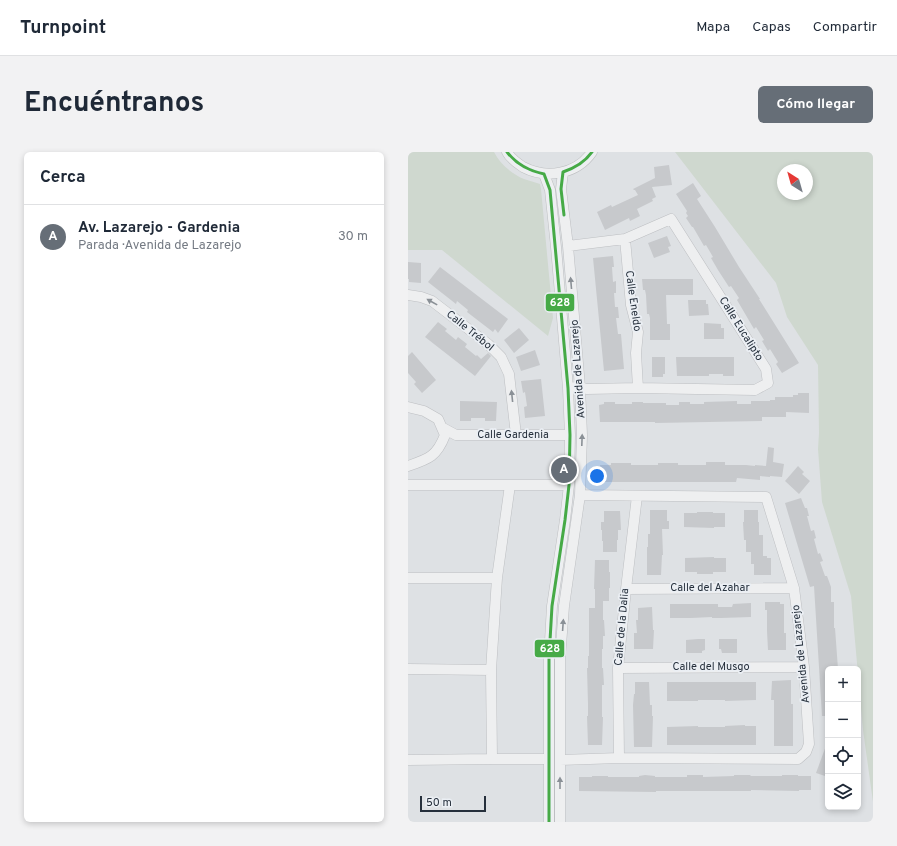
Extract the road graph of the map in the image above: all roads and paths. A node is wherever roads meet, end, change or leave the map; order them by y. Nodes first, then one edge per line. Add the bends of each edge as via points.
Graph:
1 (507, 152) edge
2 (592, 152) edge
3 (563, 172) junction
4 (544, 174) junction
5 (625, 239) junction
6 (568, 246) junction
7 (408, 295) edge
8 (580, 387) junction
9 (568, 388) junction
10 (638, 388) junction
11 (408, 407) edge
12 (443, 428) junction
13 (456, 435) junction
14 (516, 435) junction
15 (570, 435) junction
16 (442, 443) junction
17 (408, 466) edge
18 (408, 485) edge
19 (510, 485) junction
20 (569, 486) junction
21 (580, 495) junction
22 (637, 496) junction
23 (408, 578) edge
24 (497, 578) junction
25 (794, 588) junction
26 (626, 589) junction
27 (804, 667) junction
28 (618, 668) junction
29 (408, 669) edge
30 (491, 670) junction
31 (492, 758) junction
32 (619, 758) junction
33 (549, 759) junction
34 (408, 760) edge
35 (560, 760) junction
36 (549, 822) edge
37 (560, 822) edge

1 - 4 street via 519,164 531,171
2 - 3 street via 577,167
3 - 4 street
3 - 6 street, Avenida de Lazarejo via 561,189
4 - 9 street, Avenida de Lazarejo via 551,197
5 - 6 street, Calle Eucalipto
5 - 10 street, Calle Eneldo via 631,305 638,332
5 - 10 street, Calle Eucalipto via 670,219 766,369 768,382 755,390
8 -> 6 street, Avenida de Lazarejo
14 -> 7 street, Calle Trébol via 509,374 501,357 432,300
8 - 9 street, Calle Eucalipto
8 - 10 street, Calle Eucalipto
21 -> 8 street, Avenida de Lazarejo
9 - 15 street, Avenida de Lazarejo
11 - 12 street, Calle Gardenia via 424,411 438,419
12 - 13 street, Calle Gardenia
12 - 16 street via 445,435
13 - 14 street, Calle Gardenia
13 - 16 street, Calle Gardenia
14 - 15 street, Calle Gardenia
15 - 20 street, Avenida de Lazarejo
16 - 17 street, Calle Gardenia via 438,451 425,461
18 - 19 street
19 - 20 street
19 - 24 street
20 - 33 street, Avenida de Lazarejo via 552,606
21 - 22 street, Avenida de Lazarejo
35 -> 21 street, Avenida de Lazarejo via 560,658 564,606
22 - 25 street, Avenida de Lazarejo via 766,497
22 - 26 street, Calle de la Dalia
23 - 24 street
24 - 30 street
25 - 26 street, Calle del Azahar
25 - 27 street, Avenida de Lazarejo
26 - 28 street, Calle de la Dalia
27 - 28 street, Calle del Musgo
27 - 32 street, Avenida de Lazarejo via 809,744 806,752 798,759
28 - 32 street, Calle de la Dalia
29 - 30 street
30 - 31 street
31 - 33 street
31 - 34 street
32 - 35 street, Avenida de Lazarejo
33 - 36 street, Avenida de Lazarejo
37 -> 35 street, Avenida de Lazarejo

